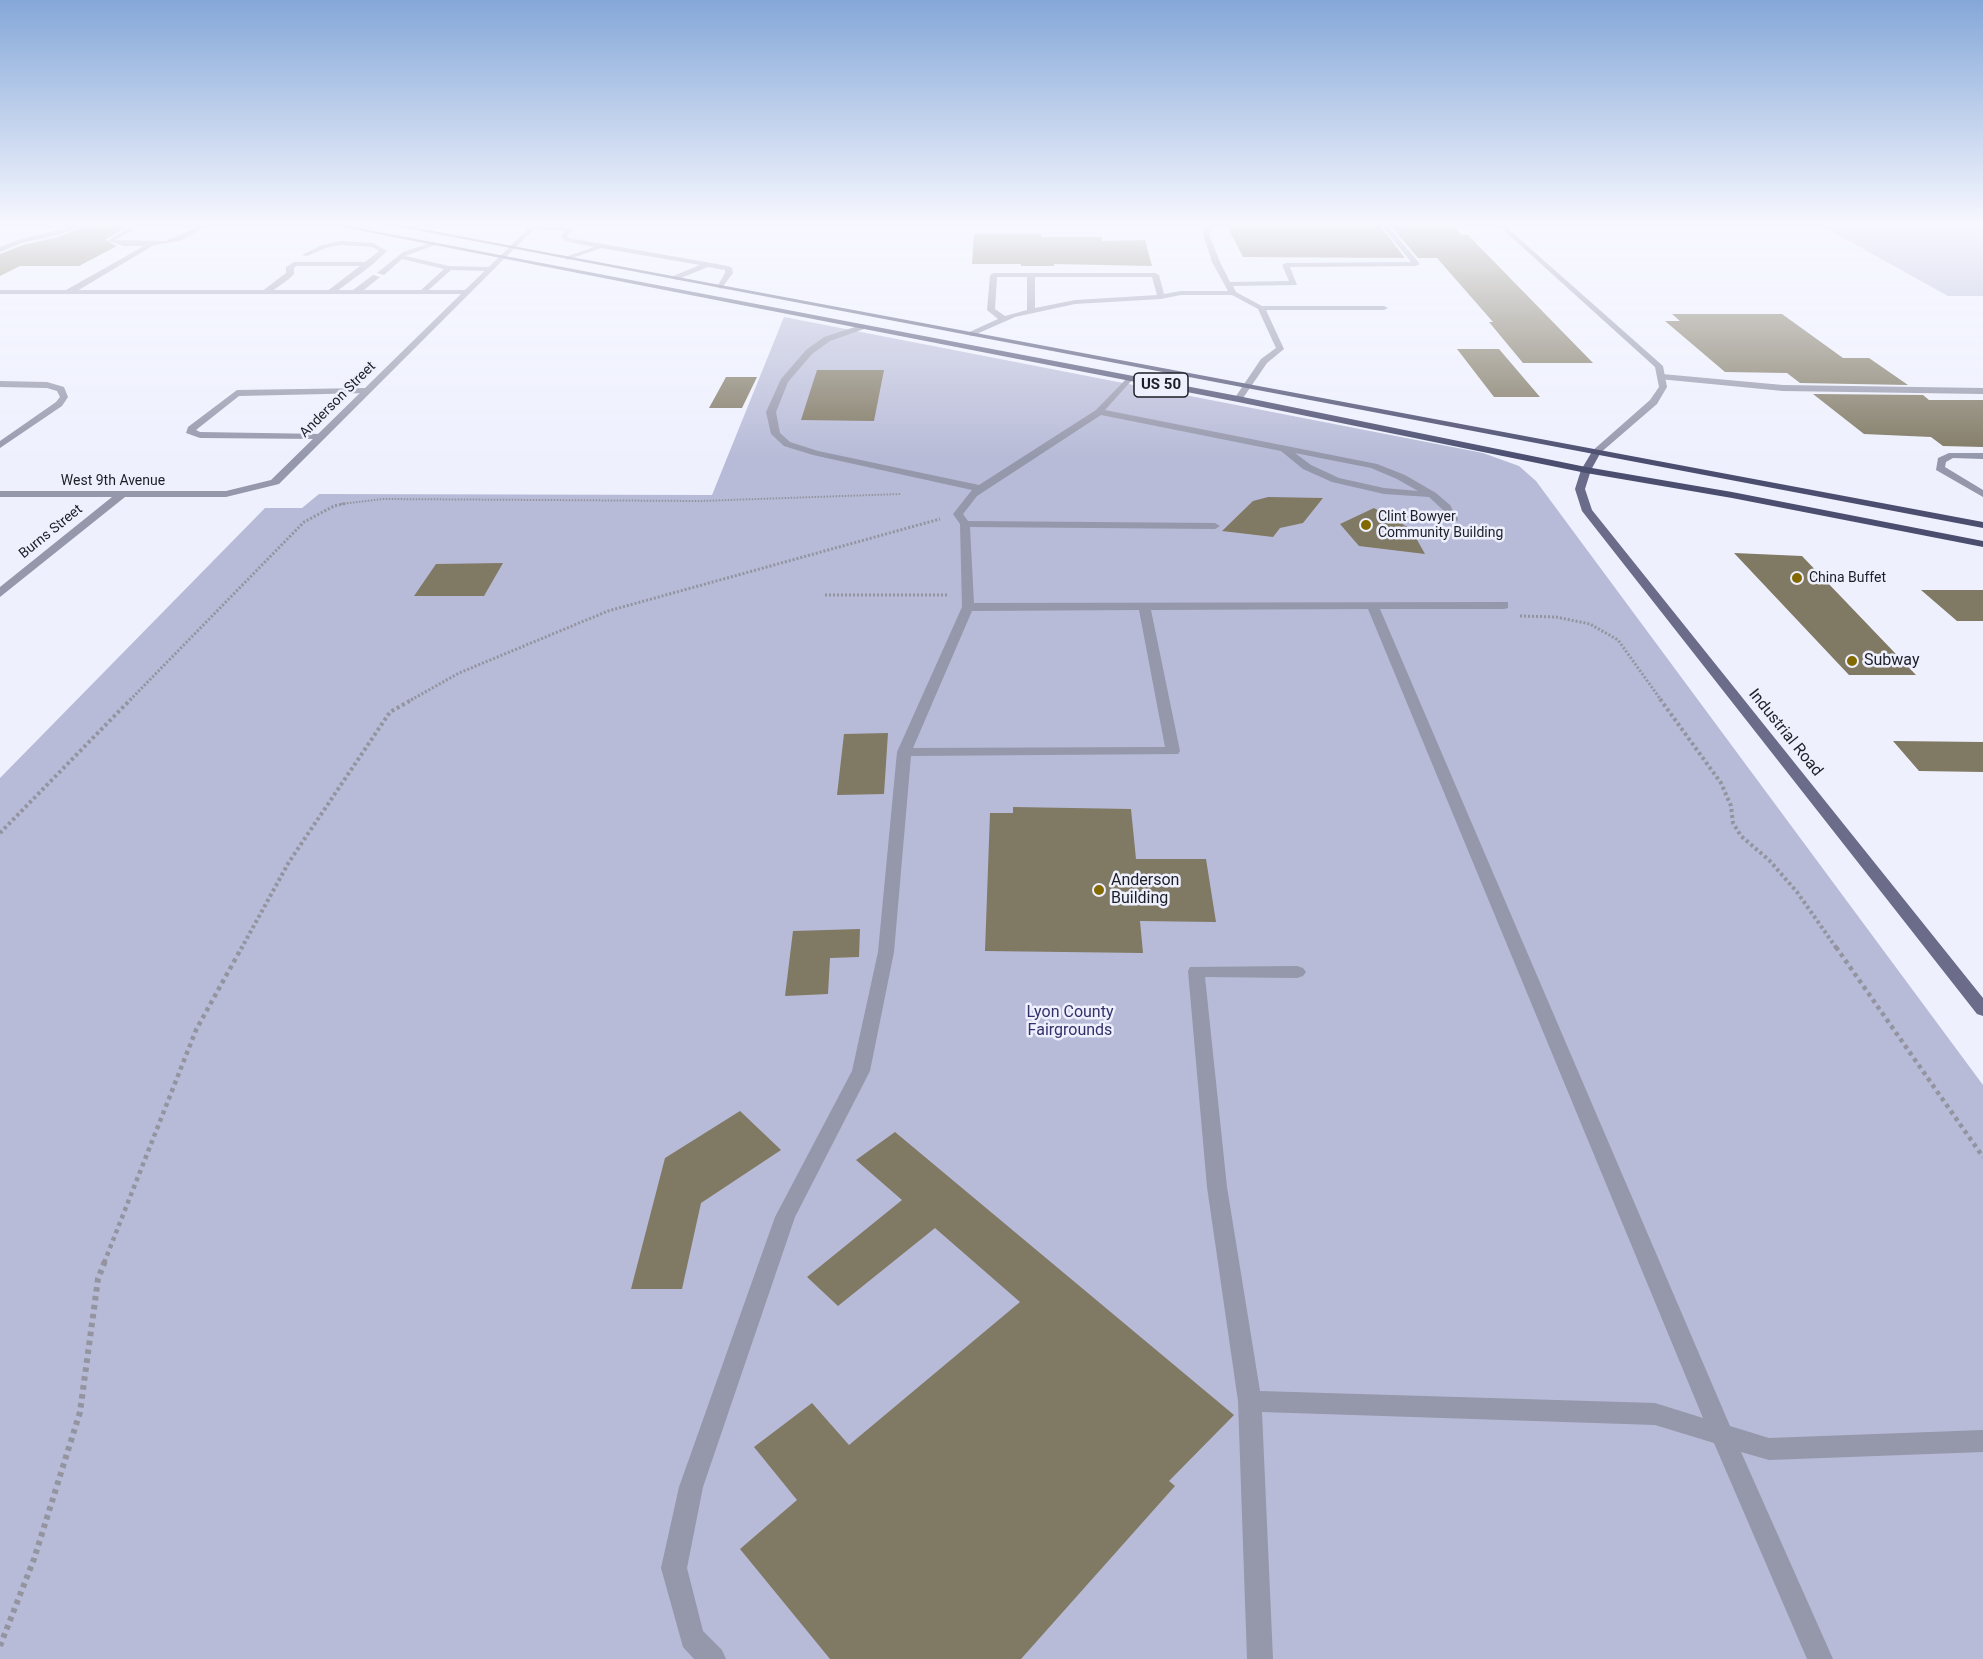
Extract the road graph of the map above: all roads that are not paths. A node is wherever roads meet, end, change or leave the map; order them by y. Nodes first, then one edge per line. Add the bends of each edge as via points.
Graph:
1 (453, 303) edge
2 (738, 303) edge
3 (808, 303) edge
4 (992, 303) edge
5 (1031, 303) edge
6 (1067, 303) edge
7 (1252, 303) edge
8 (1591, 303) edge
9 (1261, 308) junction
10 (1384, 308) dead end
11 (1031, 310) junction
12 (1004, 319) junction
13 (861, 327) junction
14 (969, 334) junction
15 (1662, 377) junction
16 (1129, 380) junction
17 (0, 384) edge
18 (1245, 386) junction
19 (366, 391) junction
20 (1983, 391) edge
21 (1238, 399) junction
22 (1099, 412) junction
23 (321, 436) junction
24 (0, 445) edge
25 (1283, 448) junction
26 (1596, 452) junction
27 (1983, 456) edge
28 (1586, 470) junction
29 (982, 489) junction
30 (0, 494) edge
31 (226, 494) joint
32 (1983, 494) edge
33 (121, 495) junction
34 (1432, 495) junction
35 (962, 519) junction
36 (1454, 519) dead end
37 (1983, 525) edge
38 (1215, 526) dead end
39 (1983, 544) edge
40 (0, 593) edge
41 (967, 601) junction
42 (1373, 606) junction
43 (1144, 607) junction
44 (1507, 610) road end
45 (904, 752) junction
46 (1297, 972) dead end
47 (1983, 1010) edge
48 (1250, 1401) junction
49 (1721, 1433) junction
50 (1983, 1441) edge
51 (713, 1659) edge
52 (1260, 1659) edge
53 (1820, 1659) edge

1 - 19 street, Anderson Street
2 - 13 main road, US 50
3 - 14 main road, US 50
4 - 12 street via 991,310
5 - 11 street
6 - 11 street
7 - 9 street
8 - 15 street via 1647,352 1659,366
9 - 10 street
9 - 18 street via 1280,349 1264,361
11 - 12 street
12 - 14 street
13 - 16 main road, US 50
13 - 29 street via 827,339 809,352 784,381 771,412 776,434 787,444 816,453
14 - 18 main road, US 50
15 - 20 street via 1783,388
15 - 26 street via 1663,387 1654,402
16 - 21 main road, US 50
16 - 22 street
17 - 24 street via 55,387 64,397
18 - 21 street
18 - 26 main road, US 50
19 - 23 street, Anderson Street
19 - 23 street via 237,393 191,429 191,433 200,435
21 - 28 main road, US 50
22 - 25 street
22 - 29 street
23 - 31 street, Anderson Street via 275,483
25 - 34 street via 1374,466
25 - 34 street via 1307,467 1336,480 1384,491
26 - 28 main road
26 - 37 main road, US 50
27 - 32 street via 1953,455 1941,460 1940,468
28 - 39 main road, US 50
28 - 47 main road, Industrial Road via 1580,489 1587,511
29 - 35 street via 973,494
30 - 33 street, West 9th Avenue
31 - 33 street, West 9th Avenue
33 - 40 street, Burns Street
34 - 36 street
35 - 38 street
35 - 41 street
41 - 43 street
41 - 45 street
42 - 43 street
42 - 44 street
42 - 49 street
43 - 45 street via 1173,752
45 - 51 street via 886,952 861,1071 785,1217 692,1487 674,1568 692,1638
46 - 48 street via 1196,971 1217,1187
48 - 49 street via 1655,1414
48 - 52 street
49 - 50 street via 1769,1449
49 - 53 street

